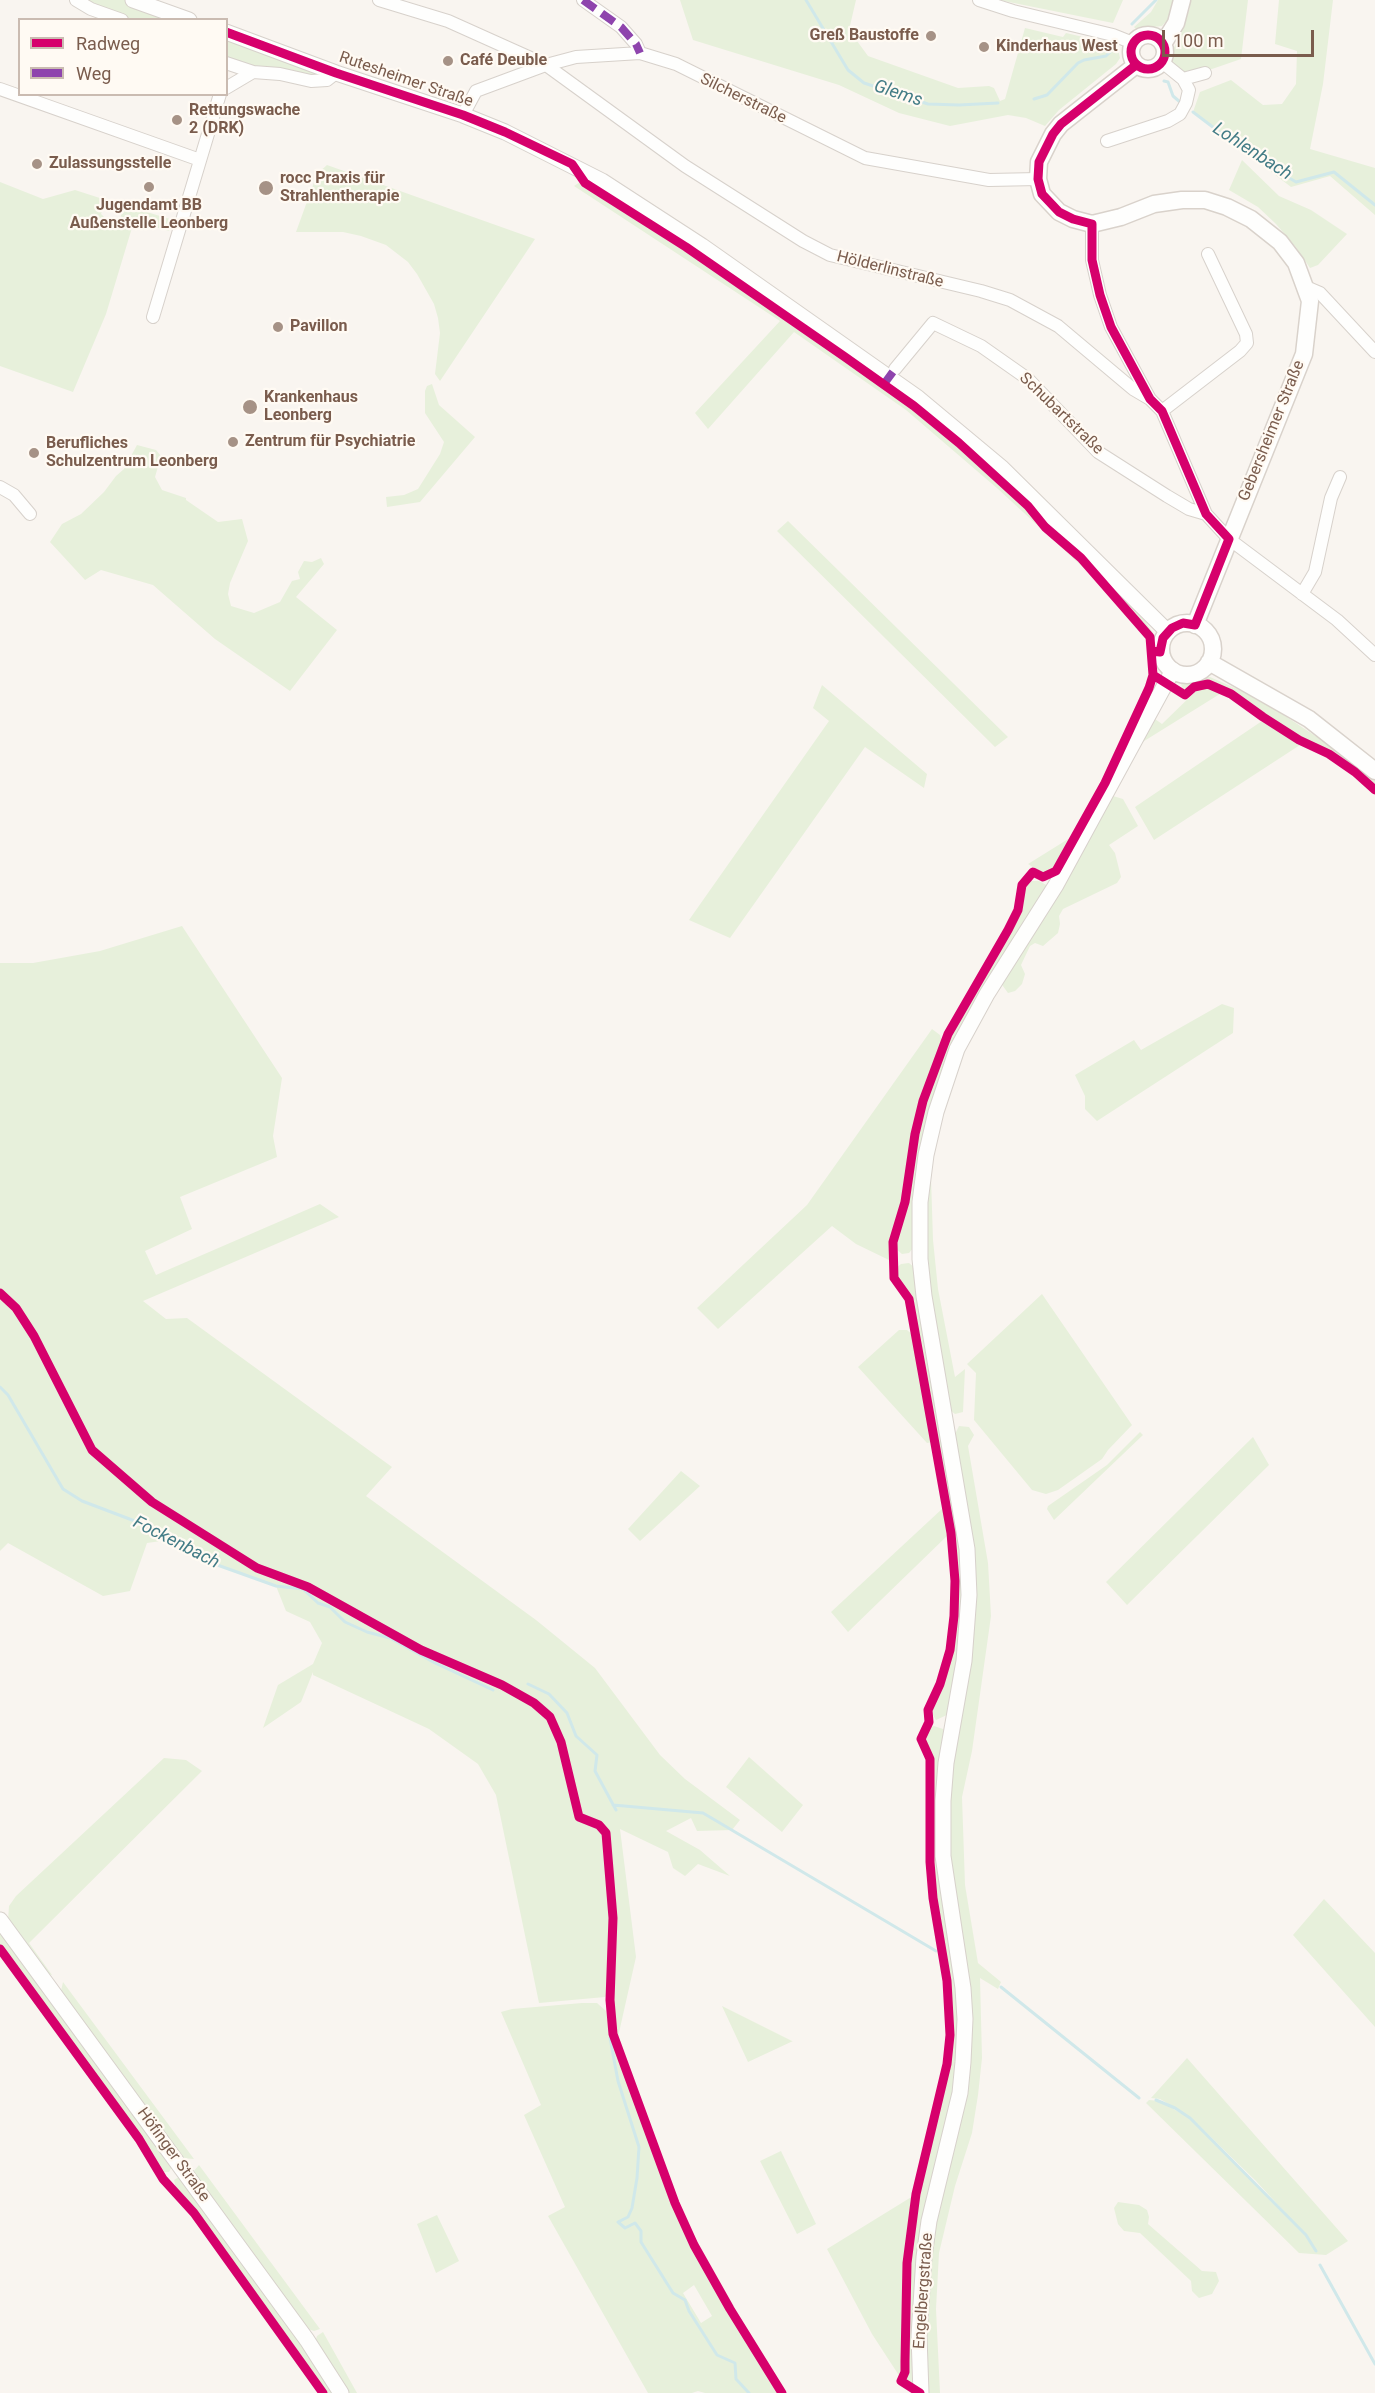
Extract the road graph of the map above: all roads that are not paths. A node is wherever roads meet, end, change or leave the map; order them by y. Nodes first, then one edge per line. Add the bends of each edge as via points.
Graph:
1 (76, 0) edge
2 (133, 0) edge
3 (380, 0) edge
4 (583, 0) edge
5 (979, 0) edge
6 (1182, 0) edge
7 (116, 18) edge
8 (183, 18) edge
9 (228, 33) edge
10 (1159, 40) junction
11 (1133, 43) junction
12 (640, 53) junction
13 (1162, 62) junction
14 (228, 64) edge
15 (546, 65) junction
16 (1136, 65) junction
17 (253, 72) junction
18 (336, 73) junction
19 (1204, 73) dead end
20 (1183, 79) junction
21 (228, 87) edge
22 (0, 89) edge
23 (18, 95) edge
24 (20, 96) edge
25 (219, 96) edge
26 (463, 115) junction
27 (1107, 141) dead end
28 (200, 160) junction
29 (1038, 179) junction
30 (1092, 224) junction
31 (1208, 254) dead end
32 (1306, 287) junction
33 (153, 317) dead end
34 (1375, 352) edge
35 (895, 369) dead end
36 (1150, 399) junction
37 (1162, 411) junction
38 (1340, 477) dead end
39 (0, 487) edge
40 (30, 514) dead end
41 (1206, 514) junction
42 (1229, 540) junction
43 (1302, 594) junction
44 (1196, 625) junction
45 (1168, 632) junction
46 (1375, 655) edge
47 (1209, 662) junction
48 (1173, 670) junction
49 (1375, 771) edge
50 (0, 1920) edge
51 (341, 2393) edge
52 (921, 2393) edge

1 - 7 street
2 - 8 street
3 - 15 street, Hölderlinstraße via 448,21
4 - 12 street via 621,27
5 - 11 street
6 - 10 main road via 1176,23
9 - 18 street, Rutesheimer Straße
10 - 11 main road via 1145,35
10 - 13 main road via 1165,53
11 - 16 main road via 1131,54
12 - 15 street, Silcherstraße via 576,57
12 - 29 street, Silcherstraße via 676,64 865,158 989,180
13 - 16 main road via 1153,69
13 - 20 street
14 - 17 street, Rutesheimer Straße
15 - 26 street, Silcherstraße via 476,91
15 - 36 street, Hölderlinstraße via 685,166 803,241 830,255 1010,300 1058,326
16 - 29 main road via 1061,124 1039,162
17 - 18 street, Rutesheimer Straße via 311,81 327,80
17 - 21 street
18 - 26 street, Rutesheimer Straße
19 - 20 street
20 - 27 street via 1189,90 1180,114
22 - 23 street
24 - 28 street
25 - 28 street
26 - 45 street, Rutesheimer Straße via 602,181 889,377 1002,468
28 - 33 street
29 - 30 main road via 1042,194 1059,212
30 - 32 main road, Gebersheimer Straße via 1154,204 1205,200 1251,219 1280,242 1296,263
30 - 36 street via 1092,260 1100,295 1111,327
31 - 37 street via 1247,343
32 - 34 street via 1320,293
32 - 42 main road, Gebersheimer Straße via 1310,301 1304,354
35 - 41 street, Schubartstraße via 933,323 954,331 1004,360 1028,380 1098,452 1189,509
36 - 37 street
37 - 41 street
38 - 43 street via 1331,498 1315,572
39 - 40 street via 14,495
41 - 42 street, Schubartstraße
42 - 43 street, Schubartstraße
42 - 44 main road, Gebersheimer Straße
43 - 46 street, Schubartstraße
44 - 45 main road via 1183,623
44 - 47 main road via 1212,643
45 - 48 main road via 1160,652
47 - 48 main road via 1193,674
47 - 49 main road via 1309,719
48 - 52 street, Engelbergstraße via 1056,885 987,994 957,1050 926,1155 920,1202 920,1259 968,1549 969,1595 964,1661 943,1801 943,1856 963,1988 963,2062 960,2093 929,2221 921,2286
50 - 51 street, Höfinger Straße via 307,2340

